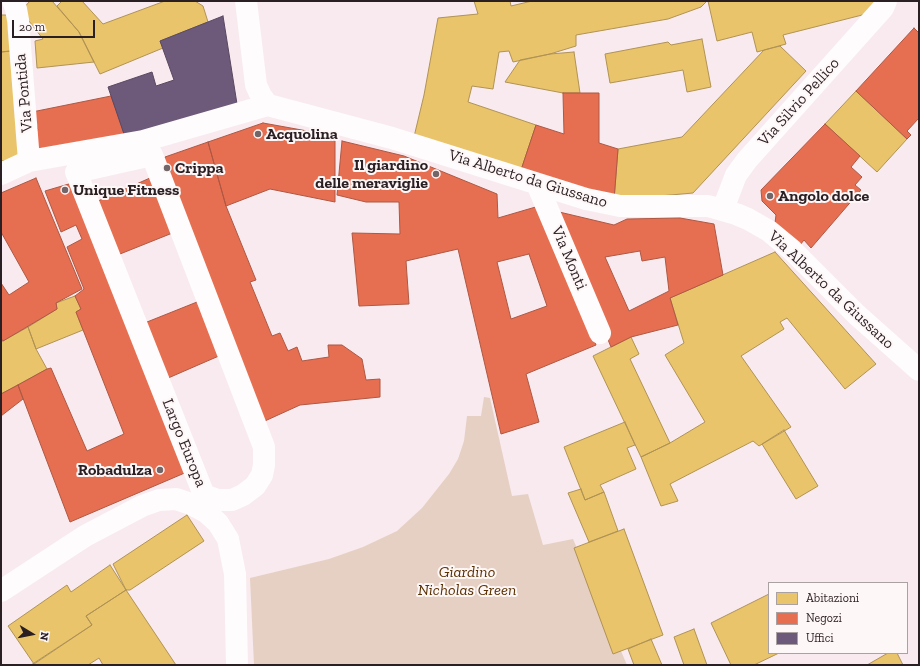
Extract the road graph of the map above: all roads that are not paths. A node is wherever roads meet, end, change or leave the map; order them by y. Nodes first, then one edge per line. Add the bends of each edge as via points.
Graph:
1 (13, 1) edge
2 (246, 1) edge
3 (886, 1) edge
4 (268, 104) junction
5 (152, 155) joint
6 (29, 161) junction
7 (1, 174) edge
8 (537, 184) junction
9 (722, 209) junction
10 (600, 332) dead end
11 (919, 370) edge
12 (1, 591) edge
13 (237, 665) edge

1 - 6 street, Via Pontida via 18,20
2 - 4 street via 256,85
3 - 9 street, Via Silvio Pellico via 883,8 747,160 736,175
4 - 6 street via 143,141
4 - 8 street, Via Alberto da Giussano via 392,138
5 - 5 street, Largo Europa via 76,172 204,495 218,500 232,500 255,486 262,475 264,447
6 - 7 street
8 - 9 street, Via Alberto da Giussano via 620,206 708,206
8 - 10 street, Via Monti
9 - 11 street, Via Alberto da Giussano via 769,231 792,250 857,316
12 - 13 street via 85,536 142,506 159,500 176,499 206,512 218,523 228,539 235,574

